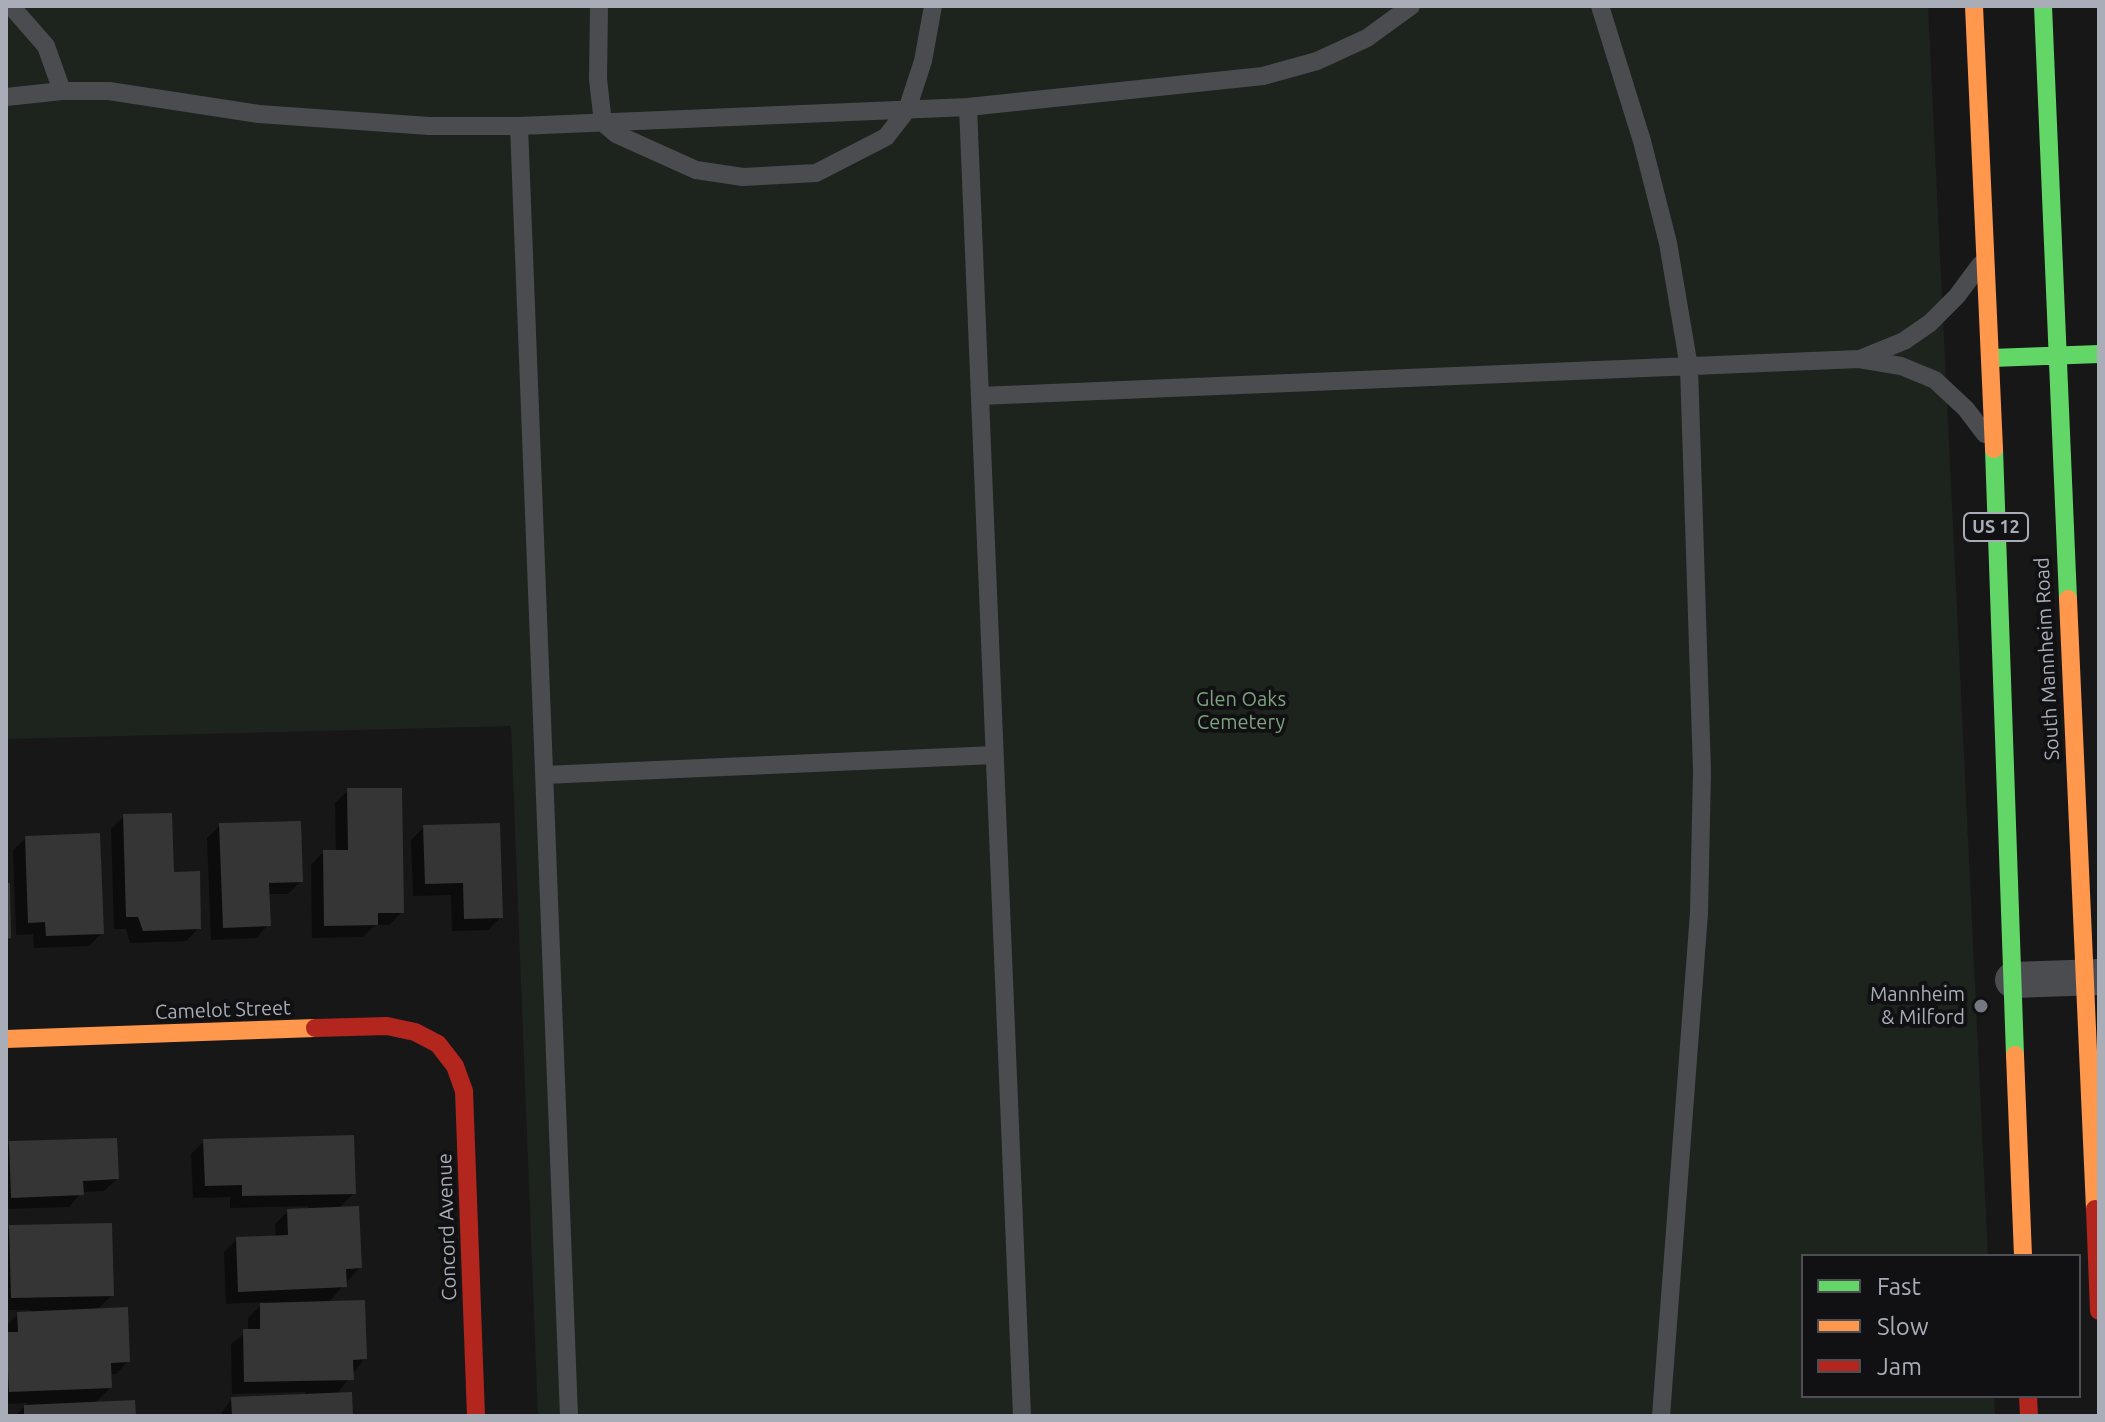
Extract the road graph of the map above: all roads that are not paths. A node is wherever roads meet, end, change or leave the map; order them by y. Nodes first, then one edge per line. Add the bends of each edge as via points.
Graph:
1 (11, 6) edge
2 (599, 6) edge
3 (933, 6) edge
4 (1411, 6) edge
5 (1600, 6) edge
6 (1974, 6) edge
7 (2043, 6) edge
8 (62, 91) junction
9 (6, 97) edge
10 (968, 107) junction
11 (907, 110) junction
12 (603, 123) junction
13 (519, 126) junction
14 (1985, 229) junction
15 (2099, 354) edge
16 (2056, 356) junction
17 (1992, 358) junction
18 (1859, 359) junction
19 (1689, 367) junction
20 (980, 396) junction
21 (1994, 445) junction
22 (994, 755) junction
23 (544, 775) junction
24 (2091, 977) edge
25 (2013, 980) junction
26 (6, 1039) edge
27 (438, 1044) joint
28 (2023, 1254) edge
29 (2099, 1311) edge
30 (476, 1416) edge
31 (569, 1416) edge
32 (1022, 1416) edge
33 (1661, 1416) edge

1 - 8 lane via 46,46
2 - 12 lane
3 - 11 lane
4 - 10 lane via 1342,50 1263,76
5 - 19 lane via 1668,243
6 - 14 main road, US 12
7 - 16 main road, South Mannheim Road
8 - 9 lane
8 - 13 lane via 109,91 334,121
10 - 11 lane
10 - 20 lane
11 - 12 lane
11 - 12 lane via 886,137 849,159 816,173 772,177 696,170
12 - 13 lane
13 - 23 lane
14 - 17 main road, US 12
14 - 18 lane via 1981,262 1957,296 1904,341
15 - 16 main road
16 - 17 main road
16 - 24 main road, South Mannheim Road
17 - 21 main road, US 12
18 - 19 lane
18 - 21 lane via 1901,366 1935,380
19 - 20 lane
19 - 33 lane via 1701,756 1699,913
20 - 22 lane
21 - 25 main road, US 12
22 - 23 lane
22 - 32 lane
23 - 31 lane
24 - 25 street
24 - 29 main road, South Mannheim Road
25 - 28 main road, US 12
26 - 27 main road, Camelot Street via 387,1026
27 - 30 main road, Concord Avenue via 455,1066 464,1091

